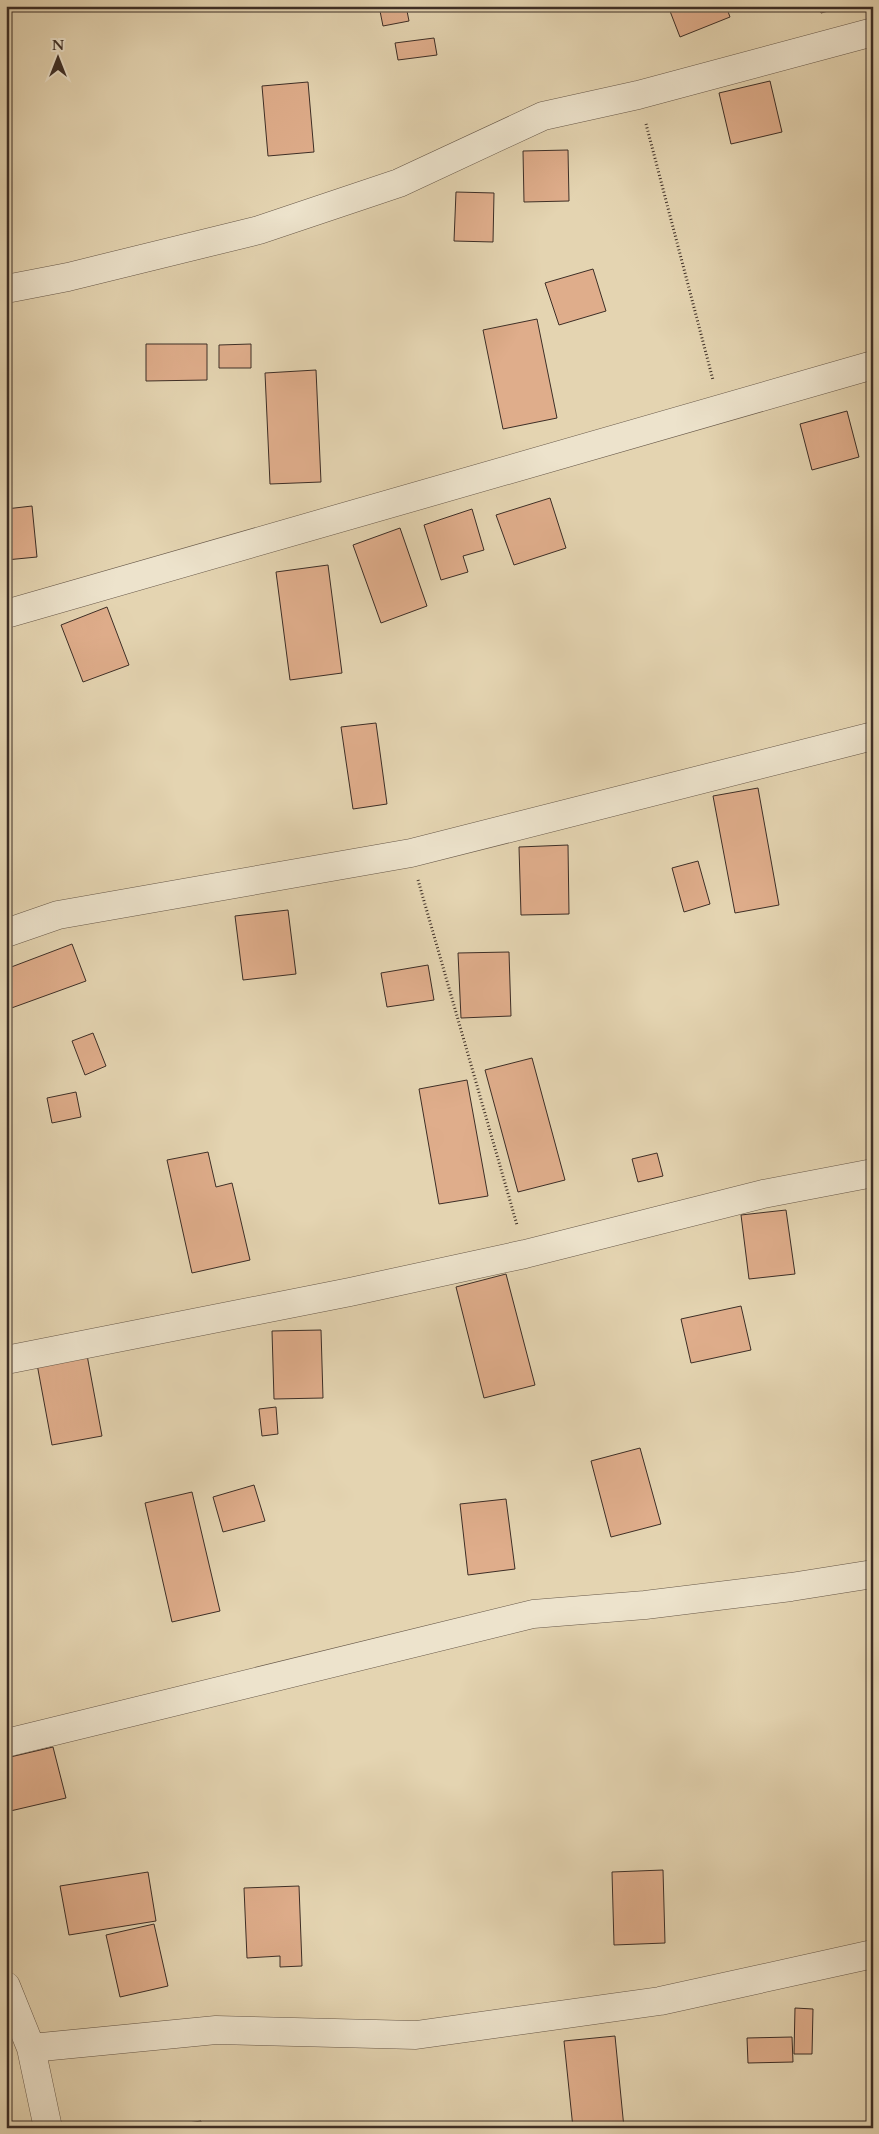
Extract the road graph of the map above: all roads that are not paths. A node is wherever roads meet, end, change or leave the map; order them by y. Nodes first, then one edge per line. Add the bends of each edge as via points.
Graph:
1 (873, 32) edge
2 (6, 289) edge
3 (873, 365) edge
4 (6, 614) edge
5 (873, 736) edge
6 (6, 933) edge
7 (873, 1173) edge
8 (6, 1360) edge
9 (873, 1574) edge
10 (6, 1742) edge
11 (873, 1954) edge
12 (6, 1986) edge
13 (31, 2048) junction
14 (48, 2128) edge

1 - 2 street via 638,95 543,116 398,183 259,230
3 - 4 street
5 - 6 street via 410,853 58,915
7 - 8 street via 763,1194 525,1254 350,1292
9 - 10 street via 655,1604 533,1614
11 - 13 street via 660,2001 416,2035 216,2030
12 - 13 street
13 - 14 street

